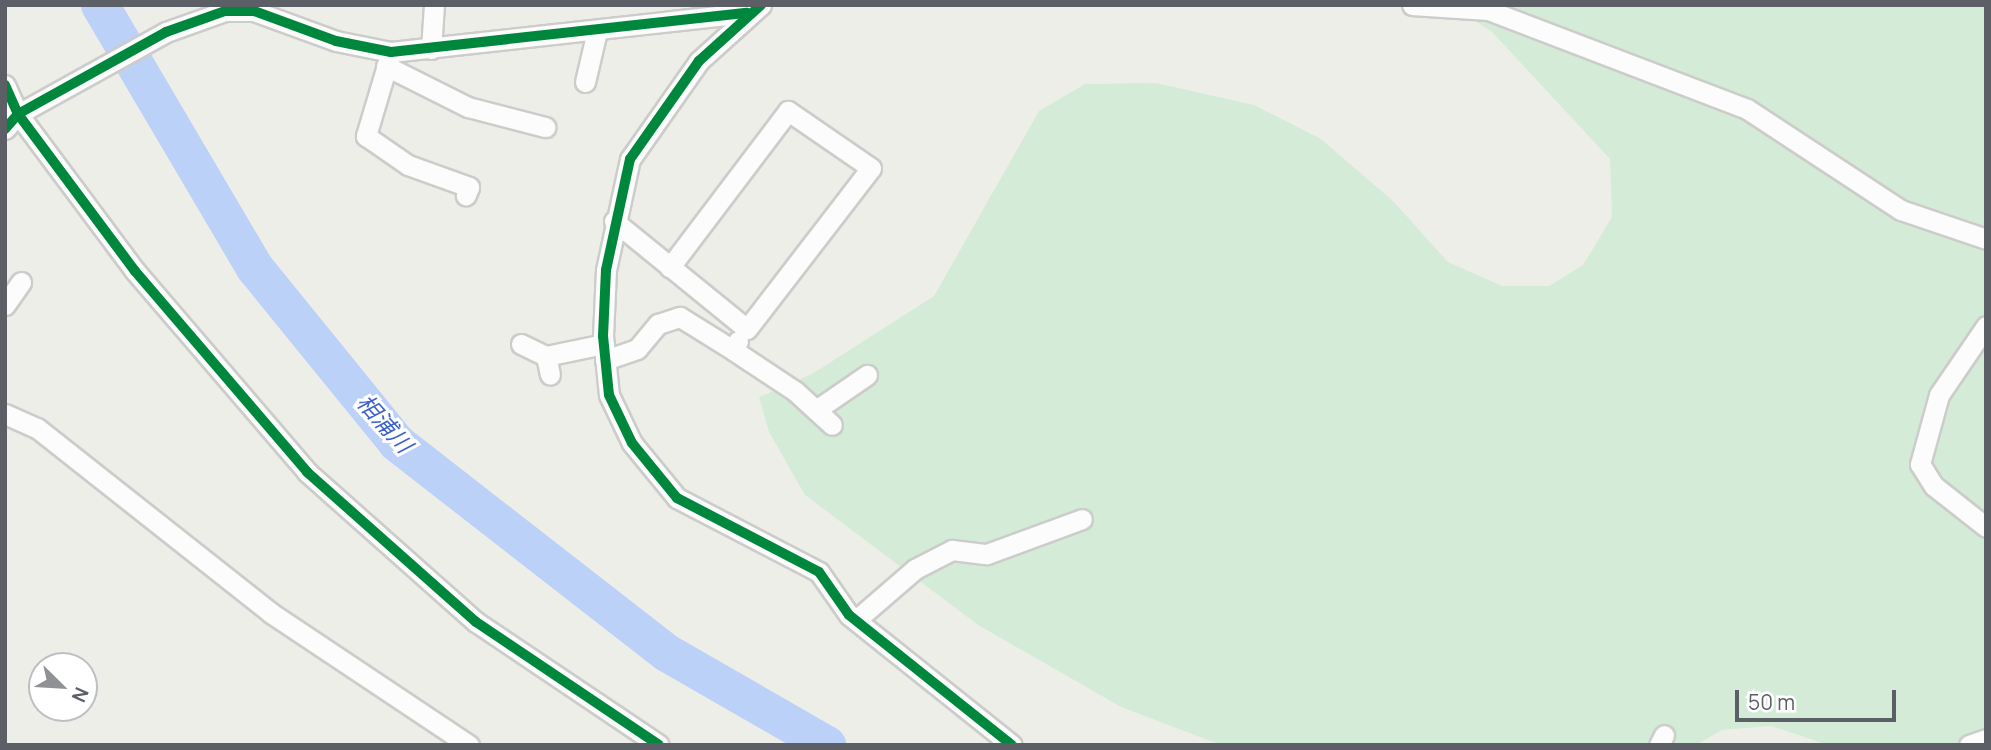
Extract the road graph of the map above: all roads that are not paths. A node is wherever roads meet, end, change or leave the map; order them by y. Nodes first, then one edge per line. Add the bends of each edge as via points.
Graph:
1 (434, 5) edge
2 (1412, 5) edge
3 (754, 9) edge
4 (597, 31) junction
5 (431, 49) junction
6 (388, 59) junction
7 (585, 82) dead end
8 (5, 85) edge
9 (18, 116) edge
10 (545, 127) dead end
11 (466, 195) dead end
12 (614, 221) junction
13 (1986, 239) edge
14 (670, 267) junction
15 (21, 282) dead end
16 (5, 305) edge
17 (1986, 326) edge
18 (747, 329) junction
19 (521, 344) dead end
20 (733, 350) junction
21 (605, 352) junction
22 (867, 376) dead end
23 (816, 411) junction
24 (5, 414) edge
25 (832, 425) dead end
26 (1082, 519) dead end
27 (1986, 527) edge
28 (856, 620) junction
29 (1986, 739) edge
30 (469, 745) edge
31 (659, 745) edge
32 (1012, 745) edge
33 (1969, 745) edge

1 - 5 street
2 - 13 street via 1488,10 1747,109 1901,210
3 - 4 street
3 - 12 street via 657,114 630,159
4 - 5 street
4 - 7 street
5 - 6 street
6 - 9 street via 254,11 225,11 166,33
6 - 10 street via 468,107
6 - 11 street via 366,136 408,165 470,187
8 - 9 street
9 - 31 street via 211,365 307,472 476,622
12 - 14 street
12 - 21 street
14 - 18 street
14 - 18 street via 788,111 871,168
15 - 16 street
17 - 27 street via 1939,396 1920,464 1934,486
18 - 20 street
19 - 21 street via 548,366
20 - 21 street via 680,317 658,324 637,349
20 - 23 street
21 - 28 street via 610,395 632,443 677,498 818,572
22 - 23 street
23 - 25 street
24 - 30 street via 37,428 271,612
26 - 28 street via 987,554 952,550 915,569
28 - 32 street
29 - 33 street

